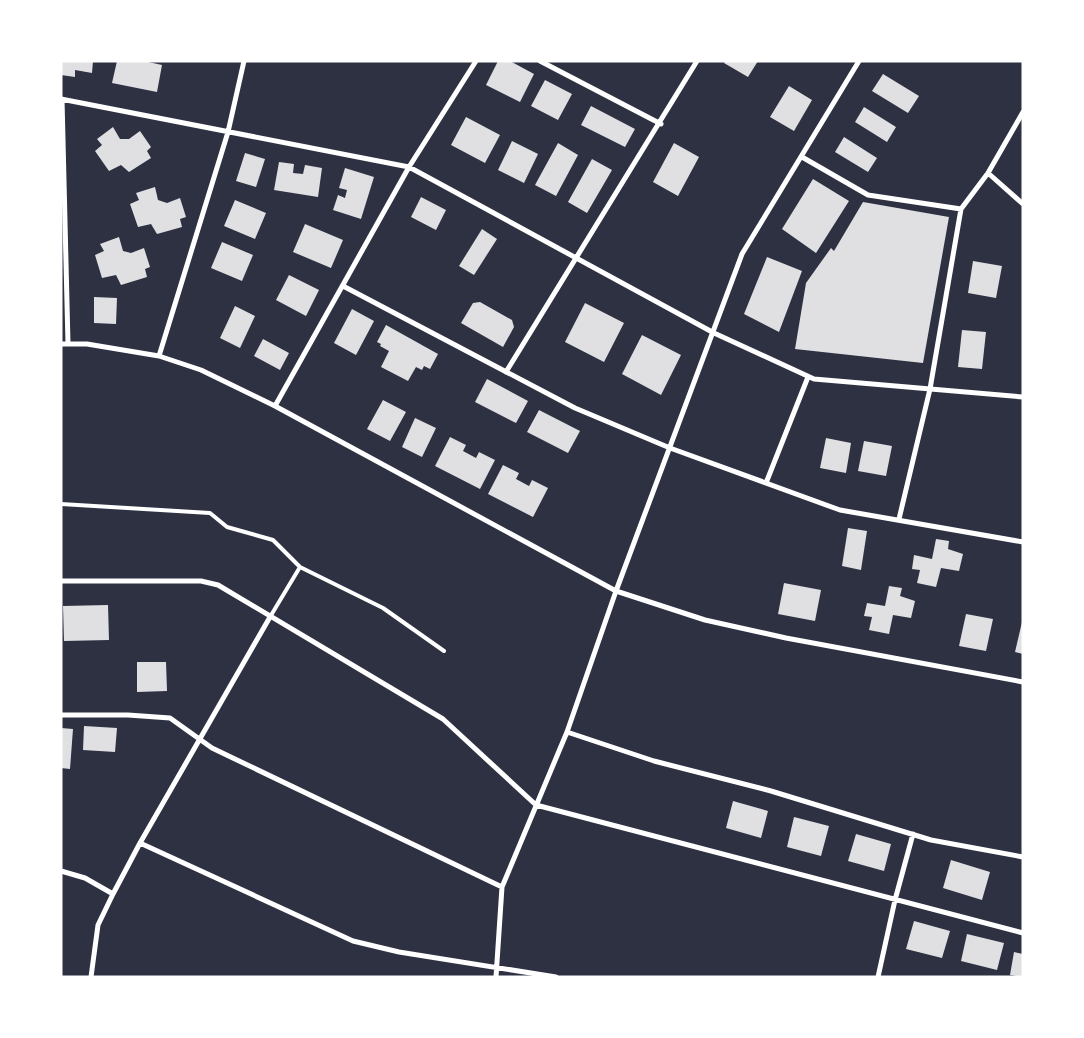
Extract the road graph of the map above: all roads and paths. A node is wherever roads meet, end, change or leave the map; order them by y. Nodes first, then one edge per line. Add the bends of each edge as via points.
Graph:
1 (244, 61) edge
2 (476, 61) edge
3 (540, 61) edge
4 (697, 61) edge
5 (859, 61) edge
6 (62, 99) edge
7 (1023, 112) edge
8 (661, 124) junction
9 (228, 132) junction
10 (802, 158) junction
11 (408, 167) junction
12 (988, 174) junction
13 (1023, 204) edge
14 (961, 209) junction
15 (574, 258) junction
16 (343, 286) junction
17 (714, 333) junction
18 (61, 344) edge
19 (68, 344) junction
20 (159, 356) junction
21 (506, 372) junction
22 (808, 377) junction
23 (930, 389) junction
24 (1023, 396) edge
25 (274, 406) junction
26 (670, 448) junction
27 (766, 483) junction
28 (61, 504) edge
29 (899, 519) junction
30 (1023, 542) edge
31 (300, 567) junction
32 (61, 581) edge
33 (616, 591) junction
34 (270, 617) junction
35 (444, 651) dead end
36 (1023, 682) edge
37 (61, 715) edge
38 (567, 732) junction
39 (200, 741) junction
40 (536, 805) junction
41 (913, 834) junction
42 (140, 843) junction
43 (1023, 857) edge
44 (61, 871) edge
45 (502, 887) junction
46 (113, 894) junction
47 (895, 900) junction
48 (1023, 933) edge
49 (497, 966) junction
50 (91, 977) edge
51 (496, 977) edge
52 (556, 977) edge
53 (878, 977) edge

1 - 9 street
2 - 11 street
3 - 8 street
4 - 8 street
5 - 10 street
6 - 9 street
6 - 19 street
7 - 12 street
8 - 15 street
9 - 11 street
9 - 20 street
10 - 14 street via 868,195
10 - 17 street via 742,254
11 - 15 street
11 - 16 street
12 - 13 street
12 - 14 street
14 - 23 street
15 - 17 street
15 - 21 street
16 - 21 street
16 - 25 street
17 - 22 street
17 - 26 street
18 - 19 street
19 - 20 street via 88,344
20 - 25 street via 201,370
21 - 26 street via 575,408
22 - 23 street
22 - 27 street
23 - 24 street
23 - 29 street
25 - 33 street
26 - 27 street
26 - 33 street
27 - 29 street via 840,510
28 - 31 lane via 210,513 227,527 273,540
29 - 30 street
31 - 34 lane
31 - 35 lane via 383,608
32 - 34 street via 201,581 218,585
33 - 36 street via 705,620
33 - 38 street
34 - 39 street
34 - 40 street via 443,719
37 - 39 street via 170,718
38 - 40 street
38 - 41 street via 654,761 771,791
39 - 42 street
39 - 45 street
40 - 45 street
40 - 47 street
41 - 43 street
41 - 47 street
42 - 46 street
42 - 49 street via 353,940 399,952
44 - 46 street via 85,878
45 - 49 street
46 - 50 street via 98,925
47 - 48 street
47 - 53 street
49 - 51 street
49 - 52 street

